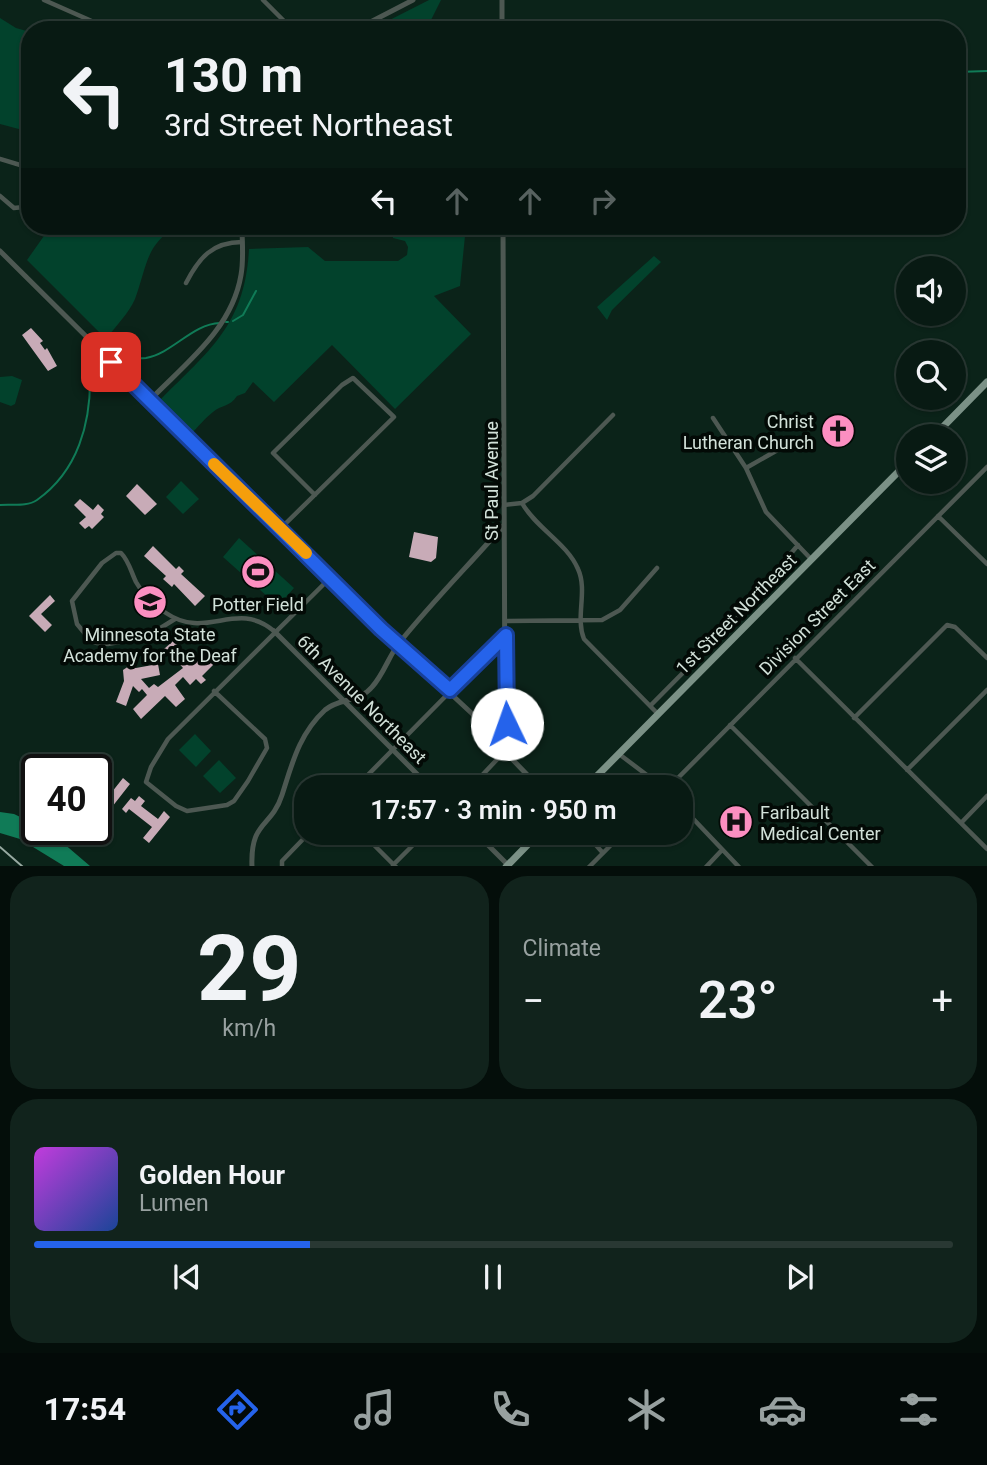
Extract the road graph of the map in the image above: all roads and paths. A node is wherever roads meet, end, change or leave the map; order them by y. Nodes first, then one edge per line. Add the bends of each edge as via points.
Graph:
1 (44, 0) edge
2 (263, 0) edge
3 (413, 0) edge
4 (502, 0) edge
5 (92, 21) edge
6 (284, 21) edge
7 (372, 21) edge
8 (502, 21) edge
9 (0, 159) edge
10 (21, 165) edge
11 (0, 196) edge
12 (21, 207) edge
13 (242, 235) edge
14 (503, 235) edge
15 (242, 242) junction
16 (0, 251) edge
17 (186, 283) dead end
18 (987, 382) edge
19 (150, 400) junction
20 (614, 415) dead end
21 (713, 418) dead end
22 (946, 424) edge
23 (783, 447) dead end
24 (746, 468) junction
25 (986, 470) edge
26 (896, 474) edge
27 (315, 495) junction
28 (522, 503) junction
29 (504, 505) junction
30 (938, 516) junction
31 (504, 525) junction
32 (280, 529) junction
33 (798, 545) junction
34 (812, 559) junction
35 (987, 564) edge
36 (657, 568) dead end
37 (331, 577) junction
38 (166, 613) junction
39 (176, 619) junction
40 (505, 621) junction
41 (581, 622) junction
42 (164, 626) junction
43 (274, 631) junction
44 (506, 635) junction
45 (399, 643) junction
46 (795, 658) junction
47 (987, 659) edge
48 (450, 690) junction
49 (987, 690) edge
50 (214, 691) junction
51 (346, 701) junction
52 (650, 706) junction
53 (659, 715) junction
54 (505, 716) junction
55 (854, 718) junction
56 (730, 725) junction
57 (494, 734) junction
58 (392, 749) junction
59 (506, 750) junction
60 (619, 754) junction
61 (907, 770) junction
62 (367, 775) edge
63 (418, 775) edge
64 (482, 775) edge
65 (528, 775) edge
66 (598, 775) edge
67 (648, 775) edge
68 (679, 775) edge
69 (987, 796) edge
70 (693, 819) edge
71 (961, 823) junction
72 (299, 845) edge
73 (374, 845) edge
74 (412, 845) edge
75 (488, 845) edge
76 (528, 845) edge
77 (595, 845) edge
78 (611, 845) edge
79 (987, 849) edge
80 (722, 850) junction
81 (603, 853) junction
82 (282, 864) edge
83 (252, 866) edge
84 (394, 866) edge
85 (508, 866) edge
86 (590, 866) edge
87 (706, 866) edge
88 (739, 866) edge
89 (872, 866) edge

1 - 5 street
2 - 6 street
3 - 7 street
4 - 8 street
9 - 10 street
11 - 12 street via 13,208
13 - 15 street
14 - 29 street, St Paul Avenue
15 - 17 street via 210,250
15 - 19 street via 241,275 226,316 210,340
16 - 19 street
18 - 22 main road
19 - 32 street
20 - 28 street
21 - 24 street
23 - 24 street
24 - 33 street via 766,512
25 - 30 street, Division Street East
26 - 34 main road, 1st Street Northeast
27 - 27 street via 394,418 353,378 272,453
27 - 32 street
28 - 29 street
28 - 41 street via 579,571
29 - 31 street, St Paul Avenue
30 - 35 street
30 - 46 street, Division Street East
31 - 40 street, St Paul Avenue
31 - 45 street
32 - 37 street
33 - 34 street
33 - 52 street via 774,582
34 - 53 main road, 1st Street Northeast
36 - 41 street via 620,610 602,620
37 - 43 street
37 - 45 street
38 - 39 street
38 - 42 street
38 - 42 street via 149,601 125,558 116,552 72,601 77,624 91,641 108,644 146,636
39 - 42 street
39 - 43 street via 200,624 241,616
40 - 41 street
40 - 44 street, St Paul Avenue
41 - 52 street via 586,642
43 - 50 street
43 - 51 street, 6th Avenue Northeast
44 - 48 street
44 - 54 street, St Paul Avenue
45 - 48 street
45 - 51 street via 370,690
46 - 55 street
46 - 56 street, Division Street East
47 - 55 street via 950,625
48 - 57 street
48 - 58 street
49 - 61 street
50 - 50 street via 159,750 146,782 187,811 234,801 267,748 265,739
51 - 58 street, 6th Avenue Northeast
51 - 83 street via 325,711 293,755 282,796 257,831
52 - 53 street
53 - 60 main road, 1st Street Northeast
54 - 57 street
54 - 59 street, St Paul Avenue
55 - 61 street
56 - 68 street, Division Street East
56 - 89 street
57 - 59 street
58 - 62 street
58 - 63 street, 6th Avenue Northeast
59 - 64 street
59 - 65 street
60 - 66 main road, 1st Street Northeast
60 - 67 street
61 - 71 street
69 - 71 street
70 - 80 street
71 - 79 street
72 - 82 street
73 - 84 street
74 - 84 street
75 - 85 street
76 - 85 main road
77 - 81 street
78 - 81 street
80 - 87 street
80 - 88 street
81 - 86 street

